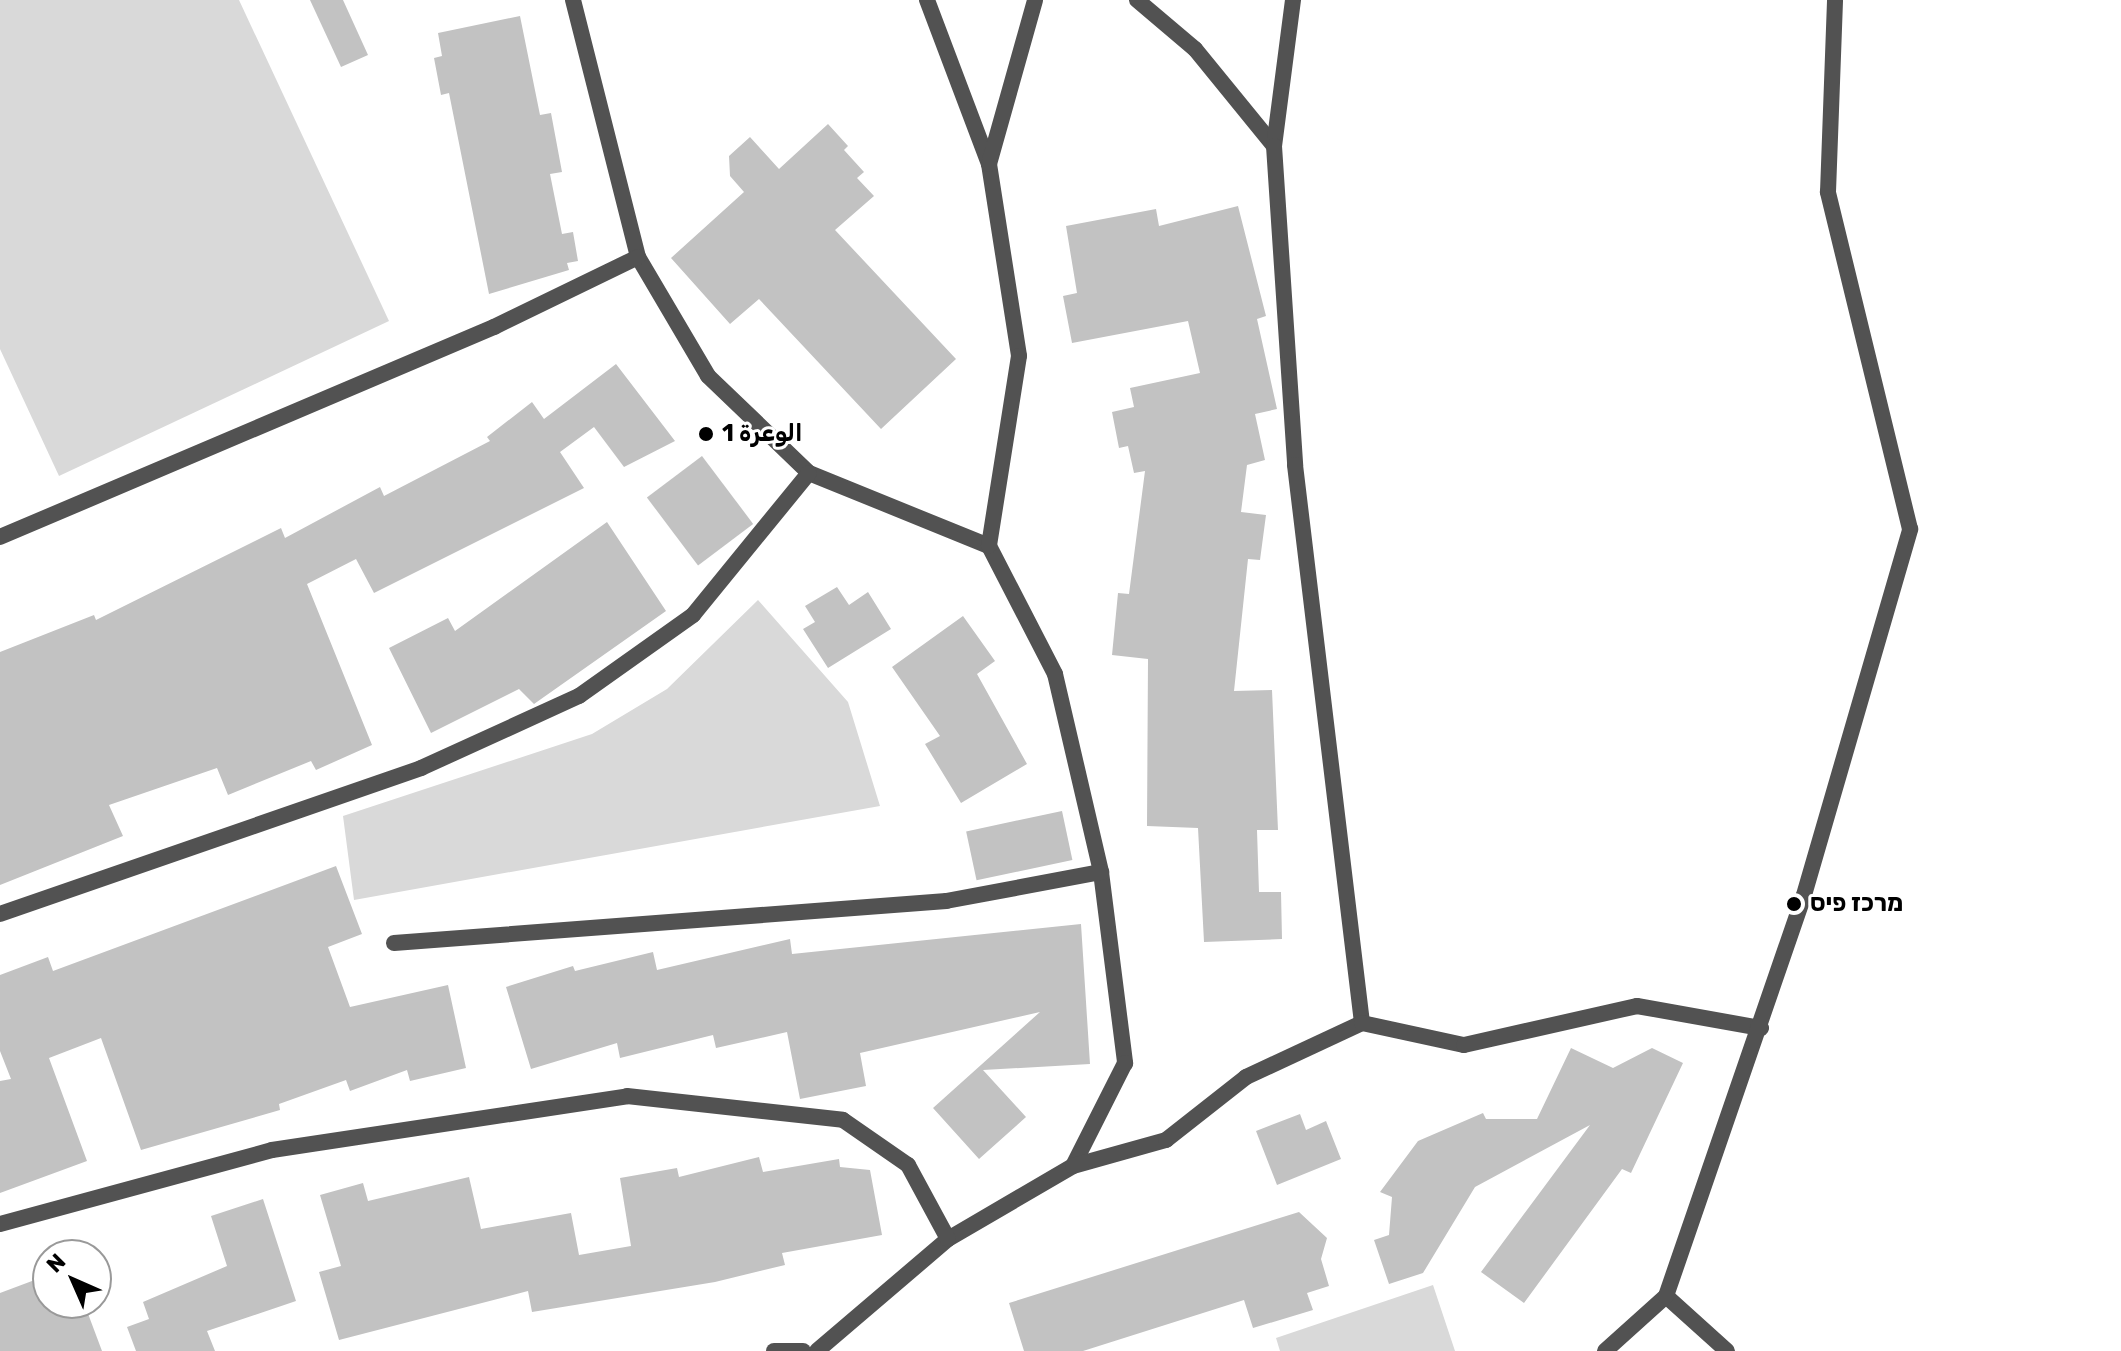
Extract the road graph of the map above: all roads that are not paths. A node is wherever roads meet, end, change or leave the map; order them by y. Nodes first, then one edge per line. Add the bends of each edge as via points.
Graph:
1 (573, 0) edge
2 (927, 0) edge
3 (1035, 0) edge
4 (1137, 0) edge
5 (1293, 0) edge
6 (1835, 0) edge
7 (1274, 146) junction
8 (989, 164) junction
9 (638, 257) junction
10 (809, 473) junction
11 (0, 537) edge
12 (989, 546) junction
13 (1101, 872) junction
14 (0, 914) edge
15 (394, 943) dead end
16 (1362, 1023) junction
17 (1761, 1028) junction
18 (1073, 1166) junction
19 (0, 1224) edge
20 (948, 1239) junction
21 (1666, 1296) junction
22 (774, 1351) edge
23 (803, 1351) edge
24 (817, 1351) edge
25 (1605, 1351) edge
26 (1727, 1351) edge

1 - 9 street
2 - 8 street
3 - 8 street
4 - 7 street via 1195,49
5 - 7 street
6 - 17 street via 1828,192 1910,529
7 - 16 street via 1295,465
8 - 12 street via 1019,356
9 - 10 street via 708,376
9 - 11 street via 494,327
10 - 12 street
10 - 14 street via 693,615 579,696 421,768
12 - 13 street via 1055,674
13 - 15 street via 946,901
13 - 18 street via 1125,1063
16 - 17 street via 1464,1045 1637,1006
16 - 18 street via 1246,1077 1166,1140
17 - 21 street
18 - 20 street
19 - 20 street via 272,1150 627,1096 843,1120 908,1165
20 - 24 street
21 - 25 street
21 - 26 street
22 - 23 street

